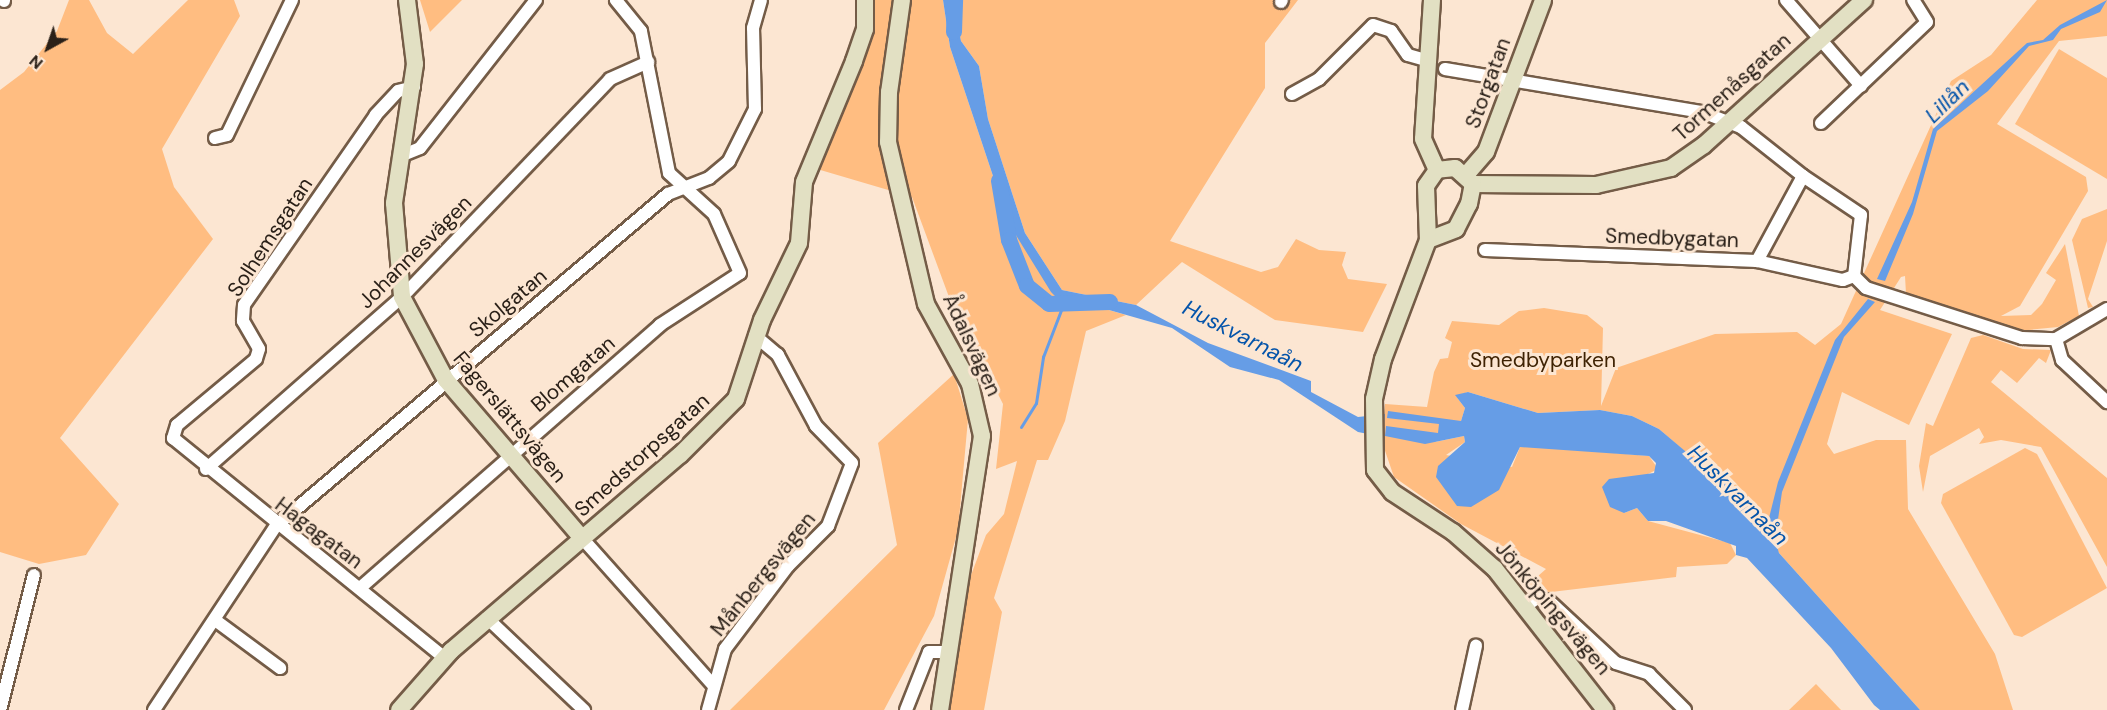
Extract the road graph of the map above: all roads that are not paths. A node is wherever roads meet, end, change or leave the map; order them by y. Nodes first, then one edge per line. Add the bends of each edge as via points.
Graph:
1 (292, 0) edge
2 (407, 0) edge
3 (536, 0) edge
4 (616, 0) edge
5 (761, 0) edge
6 (865, 0) edge
7 (902, 0) edge
8 (1432, 0) edge
9 (1543, 0) edge
10 (1786, 0) edge
11 (1864, 0) edge
12 (1913, 0) edge
13 (1821, 38) junction
14 (648, 62) junction
15 (1437, 65) junction
16 (1512, 79) junction
17 (1861, 85) junction
18 (414, 87) junction
19 (1292, 94) dead end
20 (1728, 121) junction
21 (1821, 123) dead end
22 (215, 138) dead end
23 (403, 154) junction
24 (1437, 171) junction
25 (1803, 176) junction
26 (1469, 179) junction
27 (687, 188) junction
28 (1428, 240) junction
29 (1485, 250) dead end
30 (1757, 261) junction
31 (1854, 276) junction
32 (402, 297) junction
33 (2107, 309) edge
34 (755, 336) junction
35 (2056, 339) junction
36 (446, 380) junction
37 (2107, 402) edge
38 (173, 438) joint
39 (509, 454) junction
40 (206, 469) junction
41 (276, 526) junction
42 (582, 538) junction
43 (34, 575) dead end
44 (360, 588) junction
45 (1526, 606) junction
46 (487, 618) junction
47 (215, 620) junction
48 (1476, 646) dead end
49 (948, 652) junction
50 (445, 658) junction
51 (280, 668) dead end
52 (713, 685) junction
53 (159, 708) edge
54 (0, 710) edge
55 (399, 710) edge
56 (584, 710) edge
57 (708, 710) edge
58 (906, 710) edge
59 (940, 710) edge
60 (1462, 710) edge
61 (1605, 710) edge
62 (1685, 710) edge

1 - 22 street via 227,135
2 - 18 street, Fagerslättsvägen
3 - 23 street via 420,148
4 - 14 street via 641,31
5 - 27 street, Skolgatan via 754,10 755,109 750,126 729,161
6 - 34 street, Smedstorpsgatan via 861,40 804,182 799,243
7 - 49 street, Ådalsvägen via 889,92 888,142 926,304 970,384 982,436
8 - 15 street
9 - 16 street, Storgatan
10 - 13 street
11 - 13 street, Tormenåsgatan
12 - 17 street via 1927,22
13 - 17 street
13 - 20 street, Tormenåsgatan
14 - 27 street via 658,96 661,152 669,173
14 - 32 street, Johannesvägen via 610,78
15 - 16 street
15 - 19 street via 1408,55 1391,31 1373,25 1319,79
15 - 24 street via 1424,147
16 - 20 street
16 - 26 street, Storgatan via 1484,157
17 - 21 street
18 - 23 street, Fagerslättsvägen
18 - 38 street, Solhemsgatan via 398,91 375,115 244,305 243,321 259,349 256,359 177,425
20 - 25 street
20 - 26 street, Tormenåsgatan via 1688,158 1625,181
23 - 32 street, Fagerslättsvägen via 394,203
24 - 26 street, Tormenåsgatan via 1449,167
24 - 28 street via 1426,186
25 - 30 street
25 - 31 street via 1861,215
26 - 28 street via 1456,229
27 - 36 street, Skolgatan via 668,194
27 - 39 street, Blomgatan via 714,214 736,253 740,273 660,325
28 - 45 street, Jönköpingsvägen via 1374,399 1373,464 1385,486 1471,546
29 - 30 street, Smedbygatan
30 - 31 street, Smedbygatan via 1843,280
31 - 35 street via 1866,288 2010,336
32 - 36 street, Fagerslättsvägen
32 - 40 street, Johannesvägen
33 - 35 street
34 - 42 street, Smedstorpsgatan via 740,389 723,415
34 - 52 street, Månbergsvägen via 778,355 816,426 852,463 828,526 788,566 725,649
35 - 37 street via 2062,360
36 - 39 street, Fagerslättsvägen
36 - 41 street, Skolgatan
38 - 40 street, Hagagatan
39 - 42 street, Fagerslättsvägen
39 - 44 street, Blomgatan
40 - 41 street, Hagagatan
41 - 44 street, Hagagatan
41 - 47 street, Skolgatan
42 - 46 street, Smedstorpsgatan
42 - 52 street
43 - 54 street
44 - 50 street, Hagagatan
45 - 61 street, Jönköpingsvägen
45 - 62 street via 1537,598 1549,601 1616,663 1649,674
46 - 50 street, Smedstorpsgatan
46 - 56 street
47 - 51 street
47 - 53 street, Skolgatan
48 - 60 street
49 - 58 street via 929,652
49 - 59 street, Ådalsvägen
50 - 55 street, Smedstorpsgatan
52 - 57 street, Månbergsvägen

